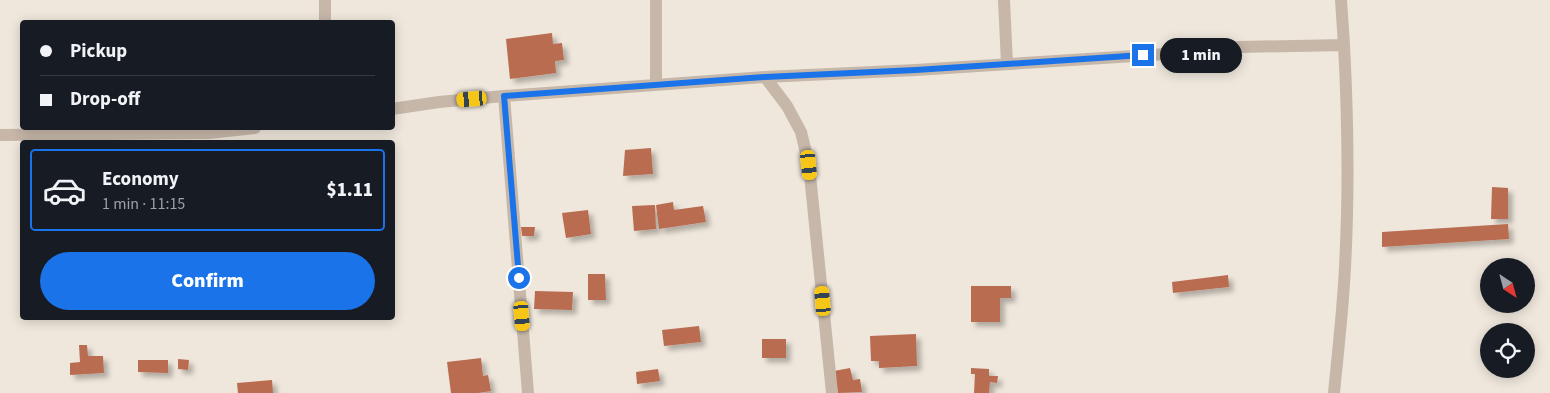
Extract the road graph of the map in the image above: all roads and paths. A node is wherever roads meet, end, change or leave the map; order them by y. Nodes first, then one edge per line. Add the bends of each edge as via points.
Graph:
1 (325, 0) edge
2 (656, 0) edge
3 (1004, 0) edge
4 (1341, 0) edge
5 (325, 20) edge
6 (1344, 45) junction
7 (1007, 64) junction
8 (765, 77) junction
9 (656, 84) junction
10 (504, 96) junction
11 (395, 109) edge
12 (237, 130) edge
13 (0, 135) edge
14 (528, 393) edge
15 (832, 393) edge
16 (1334, 393) edge

1 - 5 street
2 - 9 street
3 - 7 street
4 - 6 street
6 - 7 street via 1239,48
6 - 16 street via 1348,141 1345,267
7 - 8 street
8 - 9 street
8 - 15 street via 787,106 801,132 809,165
9 - 10 street
10 - 11 street
10 - 14 street
12 - 13 street

